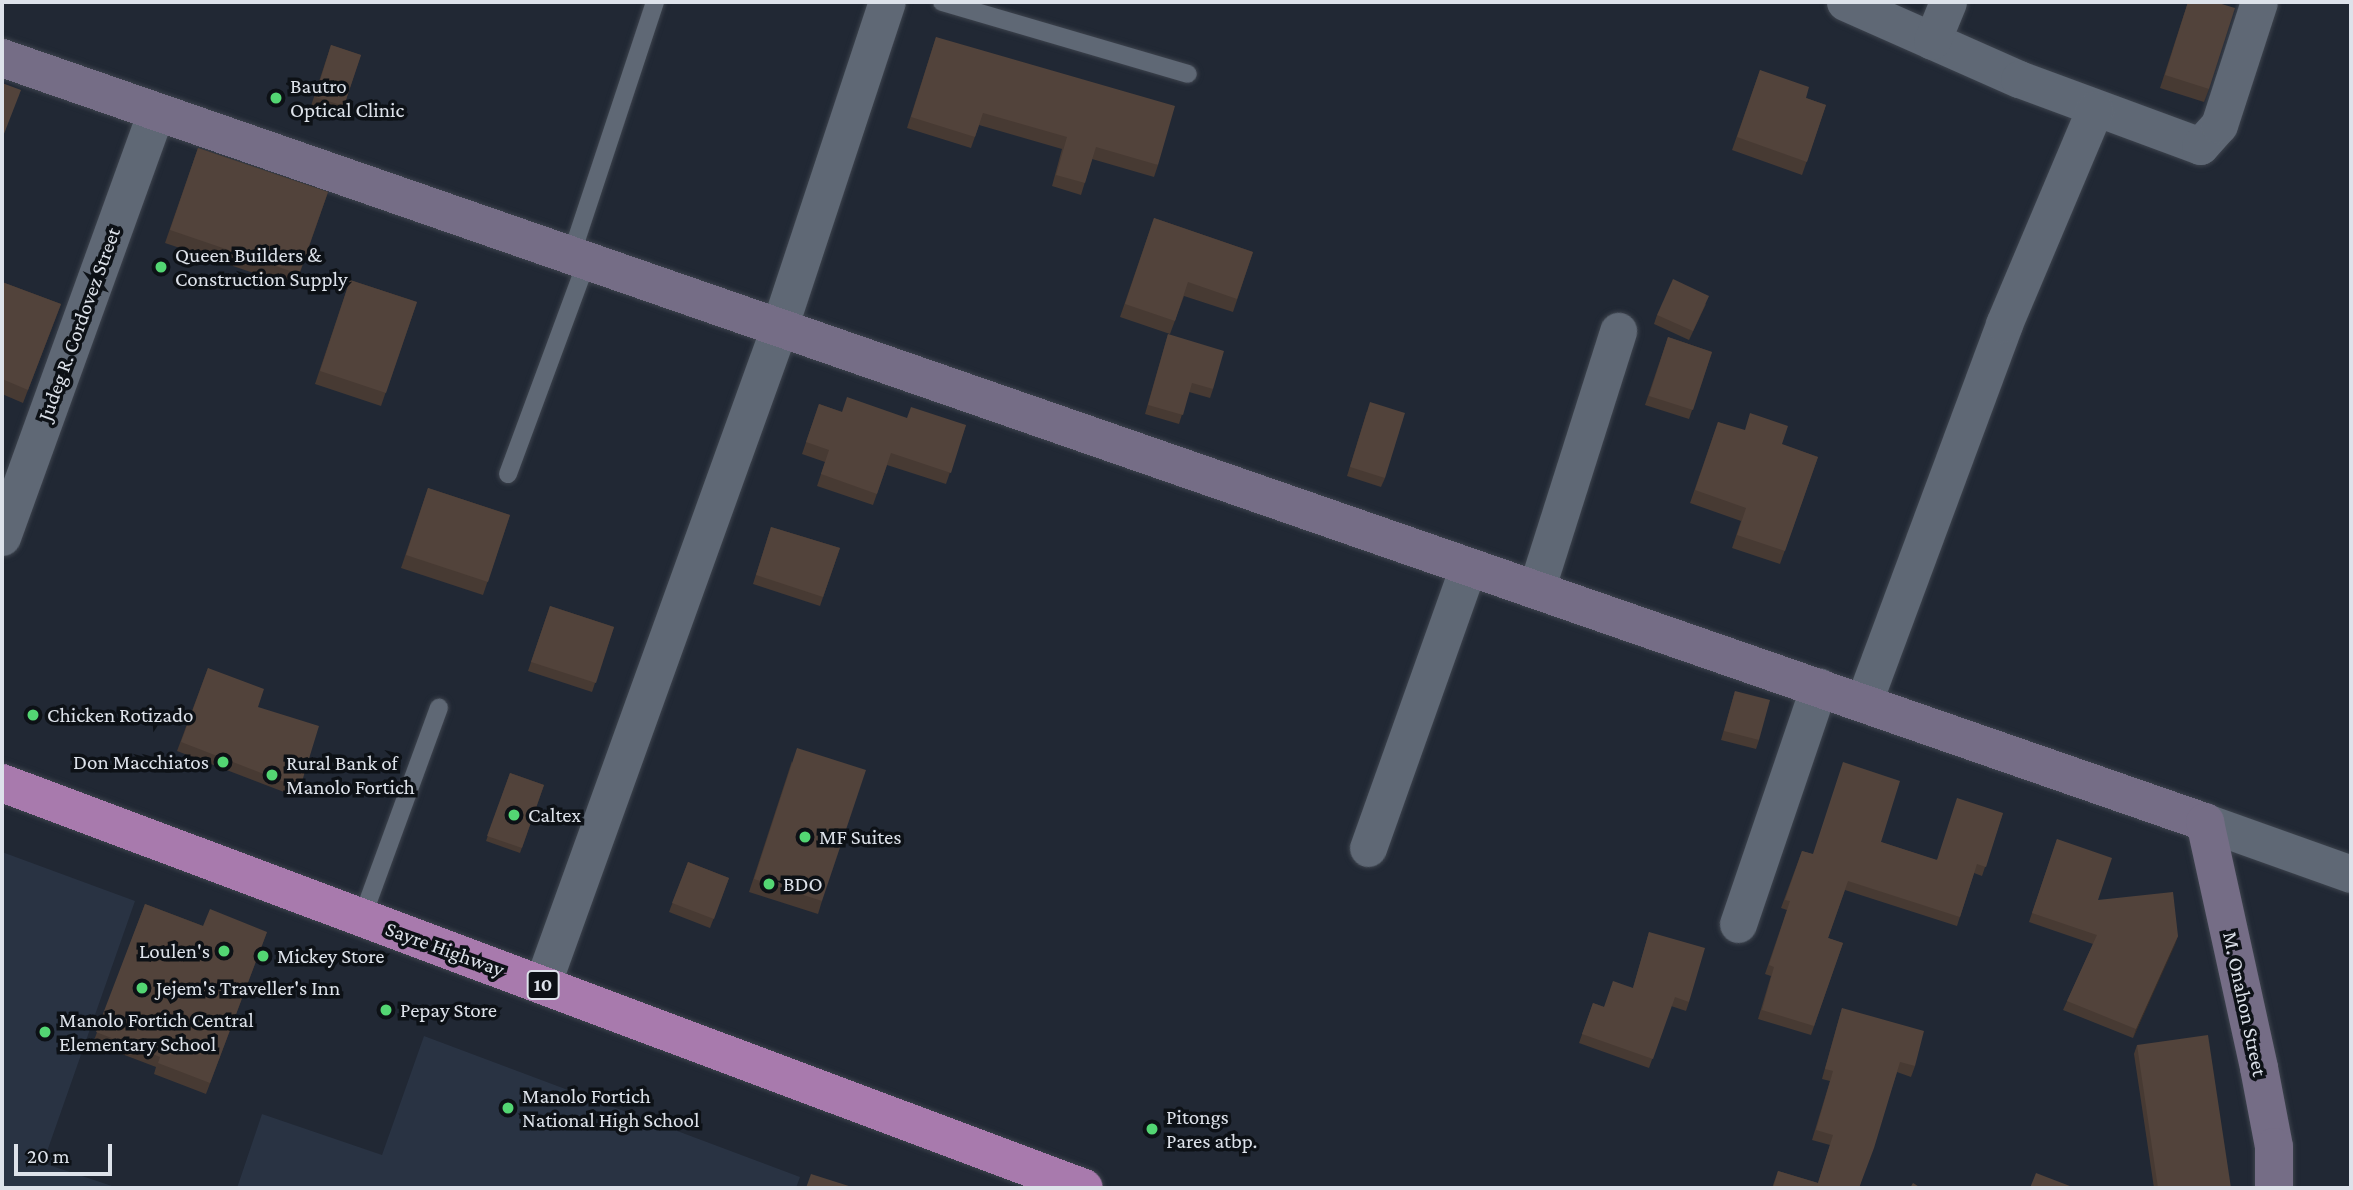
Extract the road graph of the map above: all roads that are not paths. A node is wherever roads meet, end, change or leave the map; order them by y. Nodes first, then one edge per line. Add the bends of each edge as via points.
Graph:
1 (655, 2) edge
2 (887, 2) edge
3 (942, 2) edge
4 (1845, 2) edge
5 (1948, 2) edge
6 (2259, 2) edge
7 (1933, 41) junction
8 (2, 58) edge
9 (1188, 74) dead end
10 (2095, 109) junction
11 (156, 112) junction
12 (579, 258) junction
13 (779, 328) junction
14 (1618, 331) dead end
15 (508, 474) dead end
16 (2, 537) edge
17 (1468, 567) junction
18 (1536, 590) junction
19 (1819, 686) junction
20 (1864, 701) junction
21 (439, 708) dead end
22 (2, 783) edge
23 (2205, 822) junction
24 (1368, 848) dead end
25 (2351, 874) edge
26 (362, 918) junction
27 (1738, 924) dead end
28 (542, 985) junction
29 (1084, 1188) edge
30 (2274, 1188) edge

1 - 12 lane
2 - 13 street
3 - 9 lane
4 - 7 street
5 - 7 street
6 - 10 street via 2219,125 2205,143 2191,146
7 - 10 street
8 - 11 street
10 - 20 street via 2004,324
11 - 12 street
11 - 16 street, Judeg R. Cordovez Street
12 - 13 street
12 - 15 lane
13 - 17 street
13 - 28 street
14 - 18 street
17 - 18 street
17 - 24 street
18 - 19 street
19 - 20 street
19 - 27 street
20 - 23 street
21 - 26 lane
22 - 26 highway, Sayre Highway / 10
23 - 25 street
23 - 30 street, M. Onahon Street via 2274,1147
26 - 28 highway, Sayre Highway / 10
28 - 29 highway, Sayre Highway / 10

